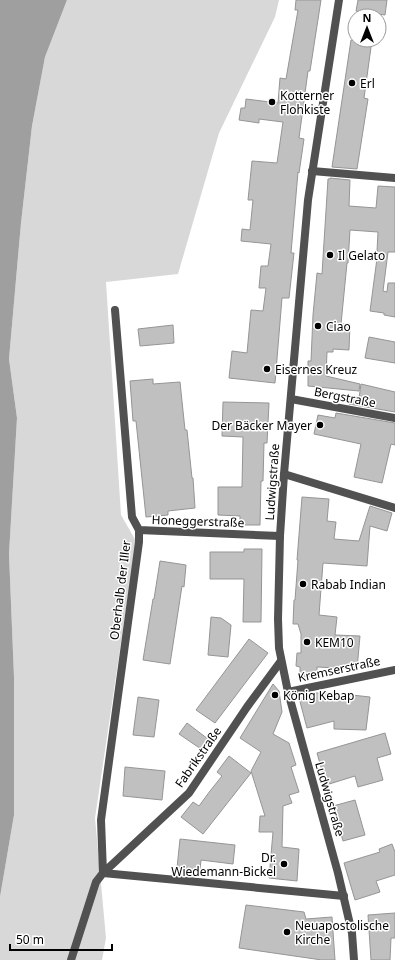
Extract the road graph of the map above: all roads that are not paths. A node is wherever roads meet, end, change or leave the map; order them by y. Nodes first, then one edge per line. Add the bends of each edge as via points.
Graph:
1 (339, 0) edge
2 (312, 171) junction
3 (395, 178) edge
4 (115, 310) dead end
5 (291, 399) junction
6 (395, 418) edge
7 (284, 474) junction
8 (395, 508) edge
9 (138, 530) junction
10 (280, 536) junction
11 (281, 661) junction
12 (395, 670) edge
13 (288, 692) junction
14 (103, 873) junction
15 (344, 896) junction
16 (71, 960) edge
17 (354, 960) edge

1 - 2 street, Ludwigstraße
2 - 3 street
2 - 5 street, Ludwigstraße
4 - 9 street, Oberhalb der Iller via 132,517
5 - 6 street, Bergstraße
5 - 7 street, Ludwigstraße
7 - 8 street
7 - 10 street, Ludwigstraße
9 - 10 street, Honeggerstraße
9 - 14 street, Oberhalb der Iller via 139,542 101,820
10 - 11 street, Ludwigstraße via 278,619
11 - 13 street, Ludwigstraße
11 - 14 street, Fabrikstraße via 189,793
12 - 13 street, Kremserstraße
13 - 15 street, Ludwigstraße
14 - 15 street
14 - 16 street via 96,882
15 - 17 street, Ludwigstraße via 352,933

